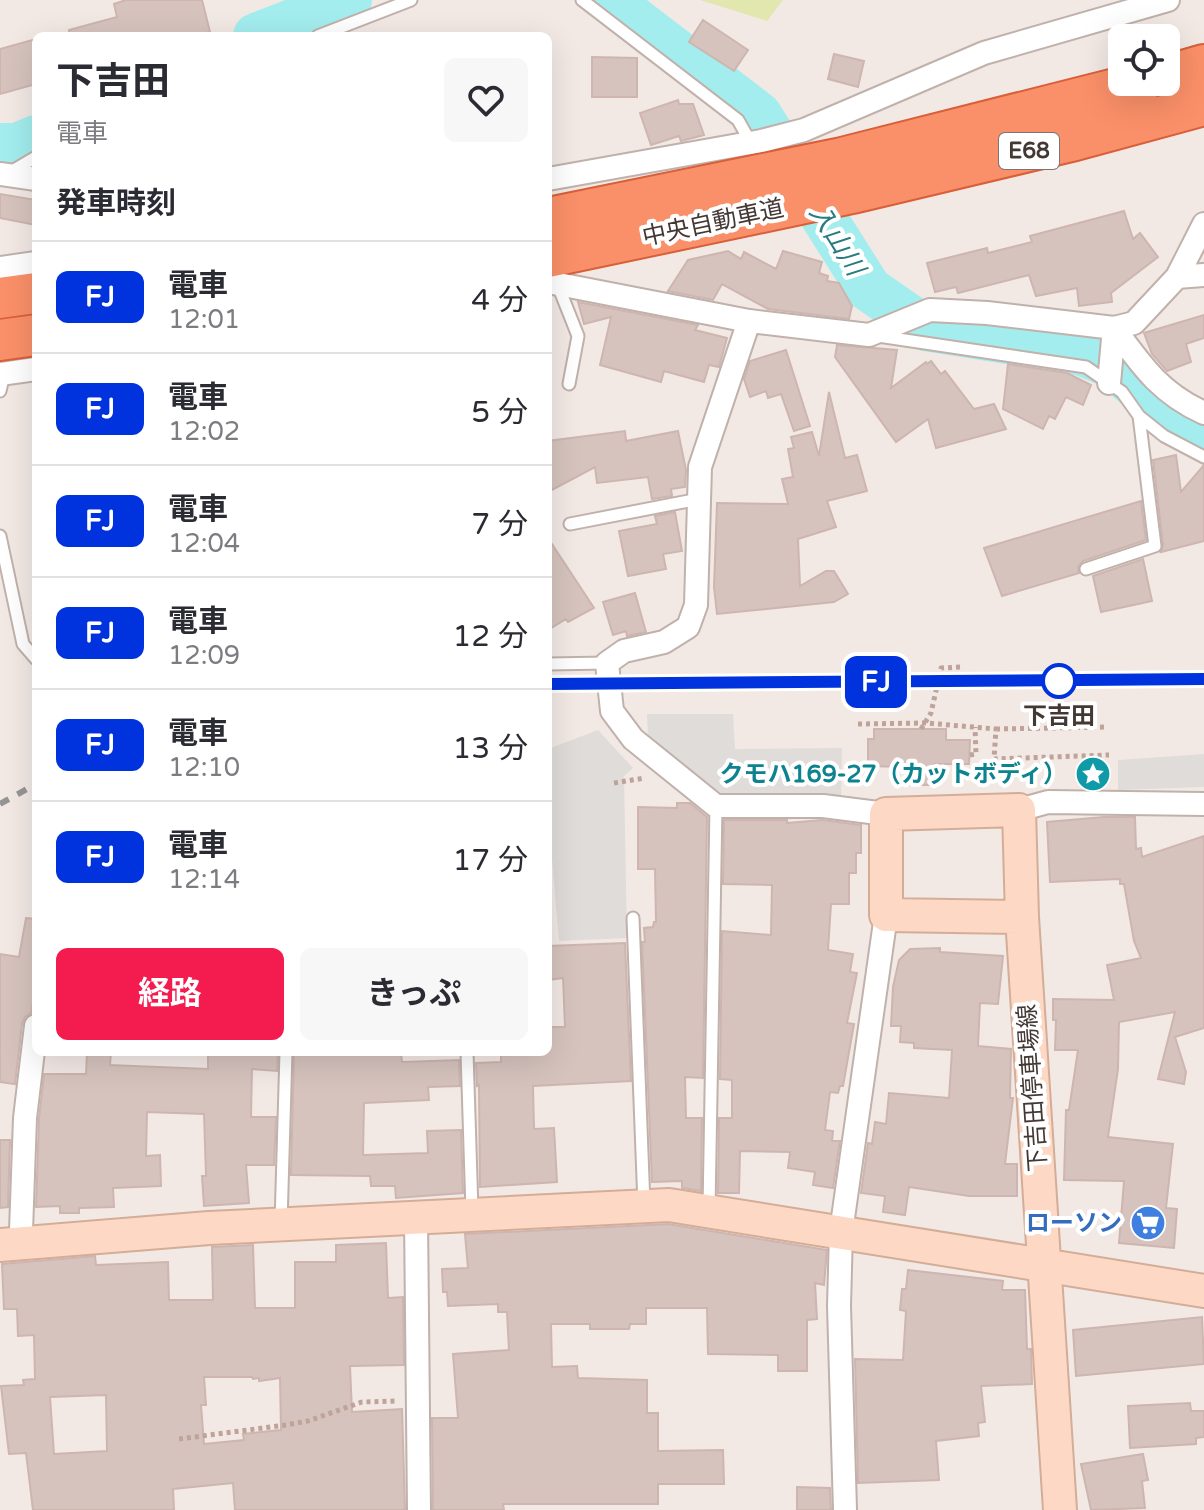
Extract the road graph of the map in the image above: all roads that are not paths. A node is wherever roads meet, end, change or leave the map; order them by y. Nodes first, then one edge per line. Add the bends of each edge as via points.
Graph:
1 (411, 0) edge
2 (582, 0) edge
3 (1168, 0) edge
4 (328, 32) edge
5 (1204, 65) edge
6 (1180, 72) edge
7 (1108, 93) edge
8 (1204, 105) edge
9 (756, 142) junction
10 (32, 159) edge
11 (3, 174) edge
12 (847, 176) junction
13 (32, 178) edge
14 (552, 178) edge
15 (552, 217) edge
16 (1204, 224) edge
17 (32, 264) edge
18 (0, 268) edge
19 (1204, 275) edge
20 (1177, 277) junction
21 (554, 281) edge
22 (32, 294) edge
23 (0, 298) edge
24 (749, 321) junction
25 (876, 332) junction
26 (1114, 338) junction
27 (32, 339) edge
28 (32, 369) edge
29 (1, 370) edge
30 (1110, 380) junction
31 (569, 384) dead end
32 (1204, 413) edge
33 (1139, 416) junction
34 (1204, 457) edge
35 (699, 499) junction
36 (570, 524) dead end
37 (0, 536) edge
38 (1086, 569) dead end
39 (32, 654) edge
40 (552, 661) edge
41 (607, 663) junction
42 (1204, 804) edge
43 (716, 806) junction
44 (1019, 810) junction
45 (886, 814) junction
46 (886, 915) junction
47 (1022, 917) junction
48 (633, 918) dead end
49 (32, 1056) edge
50 (286, 1056) edge
51 (467, 1056) edge
52 (644, 1206) junction
53 (709, 1211) junction
54 (472, 1215) junction
55 (416, 1218) junction
56 (281, 1224) junction
57 (841, 1232) junction
58 (12, 1244) edge
59 (1044, 1264) junction
60 (1204, 1291) edge
61 (419, 1510) edge
62 (845, 1510) edge
63 (1060, 1510) edge

1 - 4 lane
2 - 9 lane via 738,120
3 - 9 street via 984,53 804,130
5 - 6 highway
7 - 12 highway, 中央自動車道 / E68
8 - 12 highway, 中央自動車道 / E68 via 1075,140
9 - 14 street
10 - 11 lane
11 - 13 street
12 - 15 highway, 中央自動車道 / E68
12 - 21 highway, 中央自動車道 / E68
16 - 20 street
17 - 18 street
19 - 20 street
20 - 26 street
21 - 24 street
21 - 31 lane via 578,336
22 - 23 highway
24 - 25 street
24 - 35 street via 700,467
25 - 26 street via 930,310 987,313
25 - 30 lane via 1086,367
26 - 30 street
26 - 32 street via 1148,375
27 - 29 highway
28 - 29 street
30 - 33 lane
33 - 34 lane
33 - 38 lane via 1155,546
35 - 36 lane
35 - 41 street via 696,605 688,627 664,642 624,651
37 - 39 lane via 23,644
40 - 41 lane
41 - 43 street via 612,711 633,739
42 - 44 street via 1048,802
43 - 45 street via 823,806
43 - 53 lane
44 - 45 street
44 - 47 street, 下吉田停車場線
45 - 46 street
46 - 47 street
46 - 57 street
47 - 59 street, 下吉田停車場線
48 - 52 lane
49 - 58 street via 21,1231
50 - 56 lane
51 - 54 lane
52 - 53 street
52 - 54 street
53 - 57 street
54 - 55 street
55 - 56 street
55 - 61 street
56 - 58 street
57 - 59 street
57 - 62 street
59 - 60 street
59 - 63 street, 下吉田停車場線

